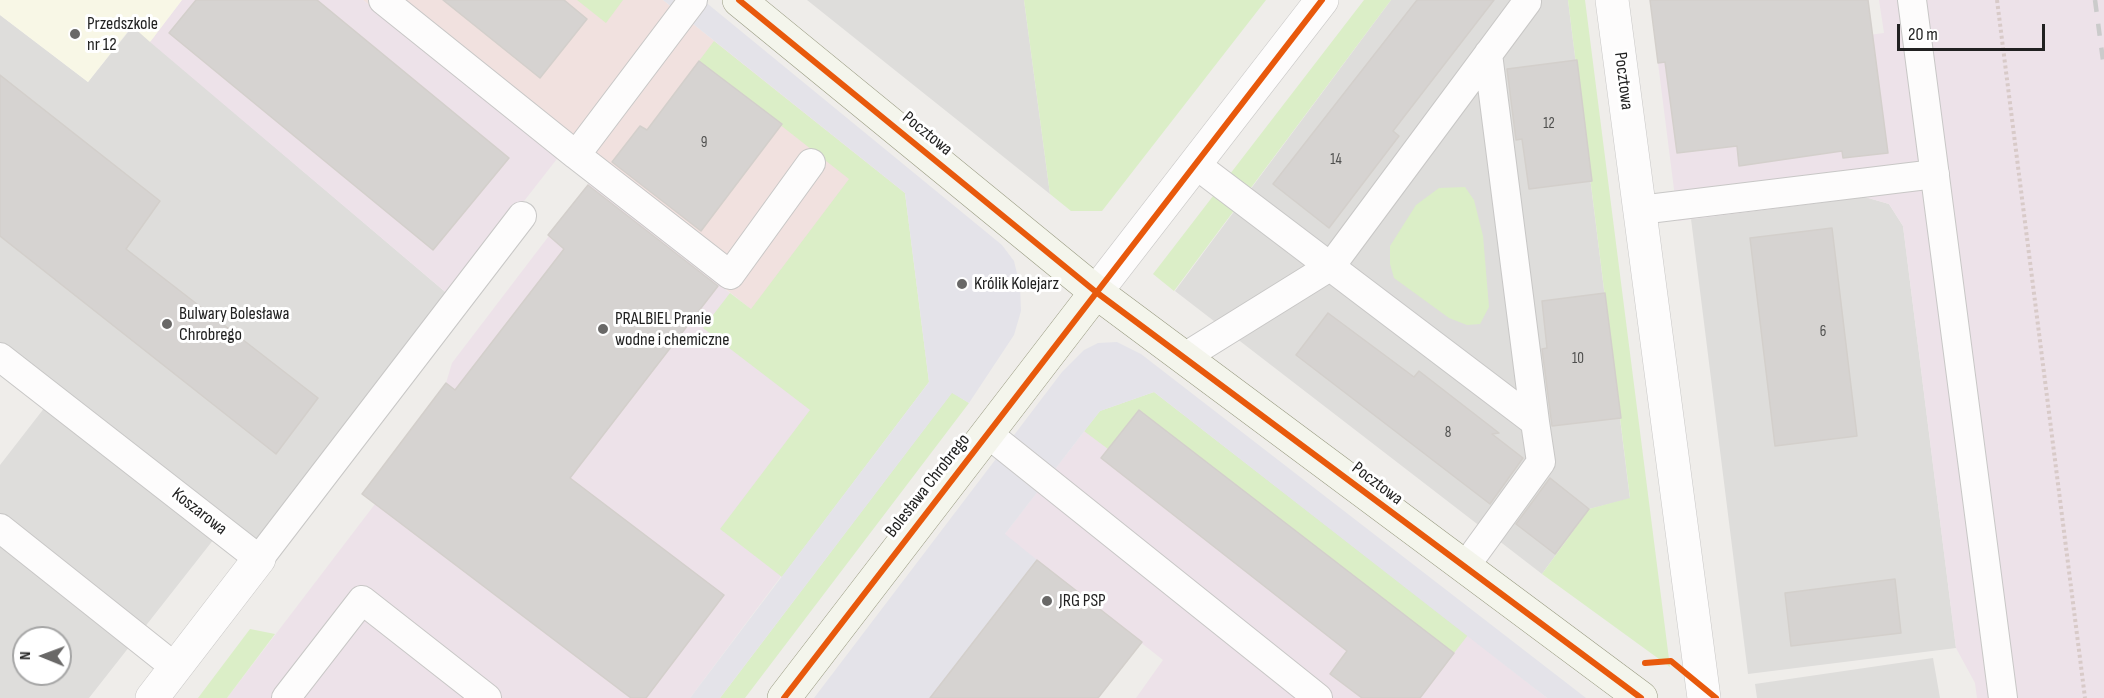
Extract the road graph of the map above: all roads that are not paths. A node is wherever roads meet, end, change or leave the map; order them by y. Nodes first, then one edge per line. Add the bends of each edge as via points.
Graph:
1 (383, 0) edge
2 (693, 0) edge
3 (739, 0) edge
4 (1322, 0) edge
5 (1612, 0) edge
6 (1912, 0) edge
7 (1527, 2) dead end
8 (1488, 54) junction
9 (576, 155) junction
10 (811, 163) dead end
11 (1195, 164) junction
12 (1935, 174) junction
13 (1640, 210) junction
14 (522, 216) dead end
15 (1331, 266) junction
16 (1096, 292) junction
17 (0, 357) edge
18 (1183, 358) junction
19 (1535, 422) junction
20 (987, 433) junction
21 (0, 528) edge
22 (259, 559) junction
23 (1464, 568) junction
24 (176, 668) junction
25 (152, 698) edge
26 (286, 698) edge
27 (487, 698) edge
28 (784, 698) edge
29 (1318, 698) edge
30 (1641, 698) edge
31 (1704, 698) edge
32 (2003, 698) edge

1 - 9 lane
2 - 9 lane
3 - 16 street, Pocztowa
4 - 11 street
5 - 13 street, Pocztowa
6 - 12 lane
7 - 8 lane
8 - 15 lane
8 - 19 lane
9 - 10 lane via 730,275
11 - 15 lane
11 - 16 street
12 - 13 lane
12 - 32 lane
13 - 31 street, Pocztowa
14 - 22 lane
15 - 18 lane
15 - 19 lane
16 - 18 street, Pocztowa
16 - 20 street, Bolesława Chrobrego
17 - 22 lane, Koszarowa
18 - 23 street, Pocztowa
19 - 23 lane via 1541,462
20 - 28 street, Bolesława Chrobrego
20 - 29 lane
21 - 24 lane
22 - 24 street
23 - 30 street, Pocztowa
24 - 25 street
26 - 27 lane via 362,600

